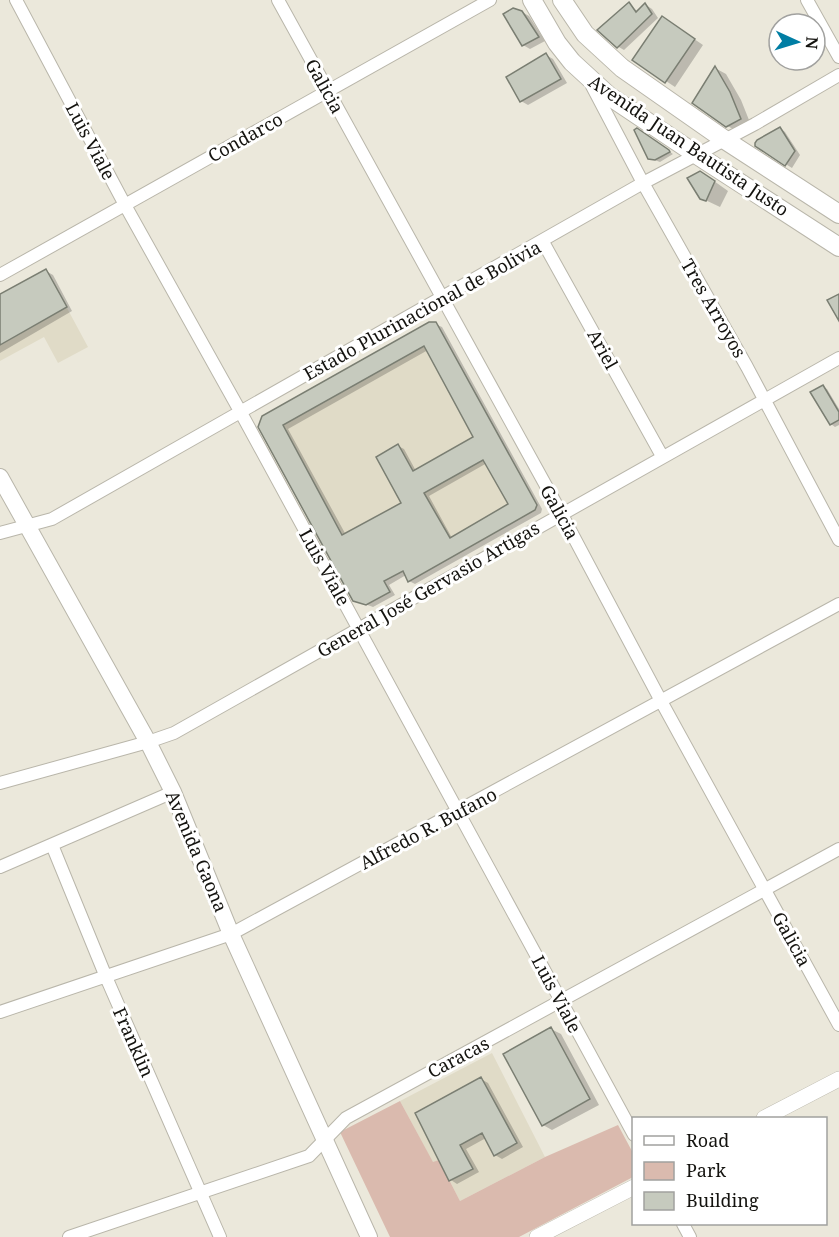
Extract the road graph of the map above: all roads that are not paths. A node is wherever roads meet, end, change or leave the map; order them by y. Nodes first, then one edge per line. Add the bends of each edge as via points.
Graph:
1 (16, 0) edge
2 (278, 0) edge
3 (490, 0) edge
4 (532, 0) edge
5 (562, 0) edge
6 (807, 0) edge
7 (839, 57) edge
8 (839, 75) edge
9 (587, 77) junction
10 (328, 91) junction
11 (725, 140) junction
12 (697, 155) junction
13 (643, 183) junction
14 (125, 205) junction
15 (839, 214) edge
16 (543, 242) junction
17 (839, 247) edge
18 (0, 274) edge
19 (443, 298) junction
20 (839, 357) edge
21 (764, 400) junction
22 (240, 411) junction
23 (662, 456) junction
24 (0, 477) edge
25 (561, 513) junction
26 (26, 526) junction
27 (0, 533) edge
28 (839, 540) edge
29 (839, 604) edge
30 (359, 629) junction
31 (662, 701) junction
32 (148, 742) junction
33 (0, 783) edge
34 (173, 792) junction
35 (458, 811) junction
36 (52, 845) junction
37 (839, 849) edge
38 (0, 867) edge
39 (765, 889) junction
40 (231, 934) junction
41 (106, 977) junction
42 (561, 1002) junction
43 (0, 1012) edge
44 (839, 1025) edge
45 (839, 1079) edge
46 (768, 1117) edge
47 (632, 1133) edge
48 (326, 1140) junction
49 (632, 1188) edge
50 (201, 1193) junction
51 (69, 1237) edge
52 (220, 1237) edge
53 (369, 1237) edge
54 (537, 1237) edge

1 - 14 street, Luis Viale
2 - 10 street, Galicia
3 - 10 street, Condarco
4 - 9 main road, Avenida Juan Bautista Justo via 557,42
5 - 11 main road, Avenida Juan Bautista Justo via 576,23 606,56
6 - 7 street
8 - 11 street, Estado Plurinacional de Bolivia
9 - 12 main road, Avenida Juan Bautista Justo
9 - 13 street, Tres Arroyos
10 - 14 street, Condarco
10 - 19 street, Galicia
11 - 12 street, Estado Plurinacional de Bolivia
11 - 15 main road, Avenida Juan Bautista Justo
12 - 13 street, Estado Plurinacional de Bolivia
12 - 17 main road, Avenida Juan Bautista Justo
13 - 16 street, Estado Plurinacional de Bolivia
13 - 21 street, Tres Arroyos
14 - 18 street, Condarco
14 - 22 street, Luis Viale
16 - 19 street, Estado Plurinacional de Bolivia
16 - 23 street, Ariel
19 - 22 street, Estado Plurinacional de Bolivia
19 - 25 street, Galicia
20 - 21 street, General José Gervasio Artigas
21 - 23 street, General José Gervasio Artigas
21 - 28 street, Tres Arroyos
22 - 26 street, Estado Plurinacional de Bolivia via 52,519
22 - 30 street, Luis Viale
23 - 25 street, General José Gervasio Artigas
24 - 26 main road, Avenida Gaona
25 - 30 street, General José Gervasio Artigas
25 - 31 street, Galicia
26 - 27 street, Estado Plurinacional de Bolivia
26 - 32 main road, Avenida Gaona
29 - 31 street, Alfredo R. Bufano
30 - 32 street, General José Gervasio Artigas via 174,733
30 - 35 street, Luis Viale
31 - 35 street, Alfredo R. Bufano
31 - 39 street, Galicia
32 - 33 street, General José Gervasio Artigas
32 - 34 main road, Avenida Gaona
34 - 36 street
34 - 40 main road, Avenida Gaona
35 - 40 street, Alfredo R. Bufano
35 - 42 street, Luis Viale
36 - 38 street
36 - 41 street, Franklin
37 - 39 street, Caracas
39 - 42 street, Caracas
39 - 44 street, Galicia
40 - 41 street, Alfredo R. Bufano
40 - 48 main road, Avenida Gaona
41 - 43 street, Alfredo R. Bufano
41 - 50 street, Franklin
42 - 47 street, Luis Viale
42 - 48 street, Caracas via 346,1118
45 - 46 street
48 - 50 street, Caracas via 309,1156
48 - 53 main road, Avenida Gaona
49 - 54 street
50 - 51 street, Caracas
50 - 52 street, Franklin

